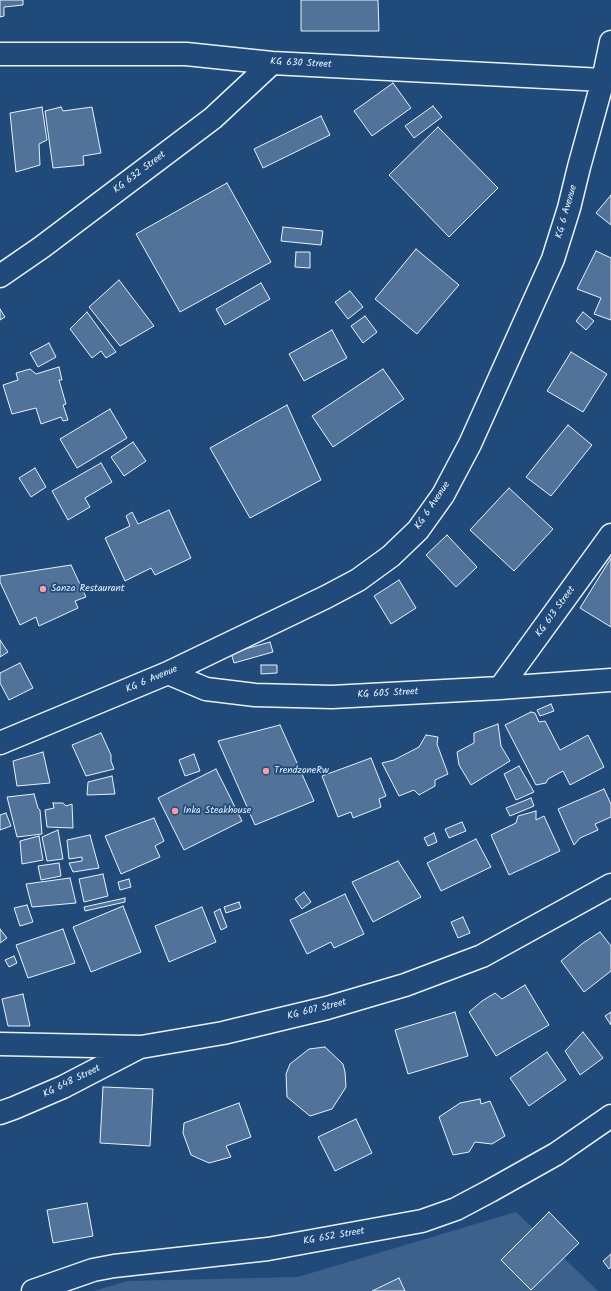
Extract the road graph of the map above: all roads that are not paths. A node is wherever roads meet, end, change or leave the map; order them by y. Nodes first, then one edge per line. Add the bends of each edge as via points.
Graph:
1 (611, 42) edge
2 (0, 54) edge
3 (272, 63) junction
4 (603, 80) junction
5 (0, 276) edge
6 (611, 536) edge
7 (168, 673) junction
8 (611, 680) edge
9 (500, 688) junction
10 (0, 743) edge
11 (611, 885) edge
12 (0, 1044) edge
13 (141, 1047) junction
14 (0, 1112) edge
15 (611, 1116) edge
16 (33, 1291) edge

1 - 4 street, KG 6 Avenue
2 - 3 street, KG 630 Street via 186,54
3 - 4 street, KG 630 Street
3 - 5 street, KG 632 Street via 213,118
4 - 7 street, KG 6 Avenue via 553,259 470,444 443,495 418,530 391,556 358,580
6 - 9 street, KG 613 Street
7 - 9 street, KG 605 Street via 206,689 255,695 332,697
7 - 10 street, KG 6 Avenue
8 - 9 street, KG 605 Street
11 - 13 street, KG 607 Street via 482,956 405,985 326,1008 223,1033
12 - 13 street, KG 607 Street
13 - 14 street, KG 648 Street via 63,1087
15 - 16 street, KG 652 Street via 556,1154 490,1192 456,1209 422,1221 268,1249 100,1269

